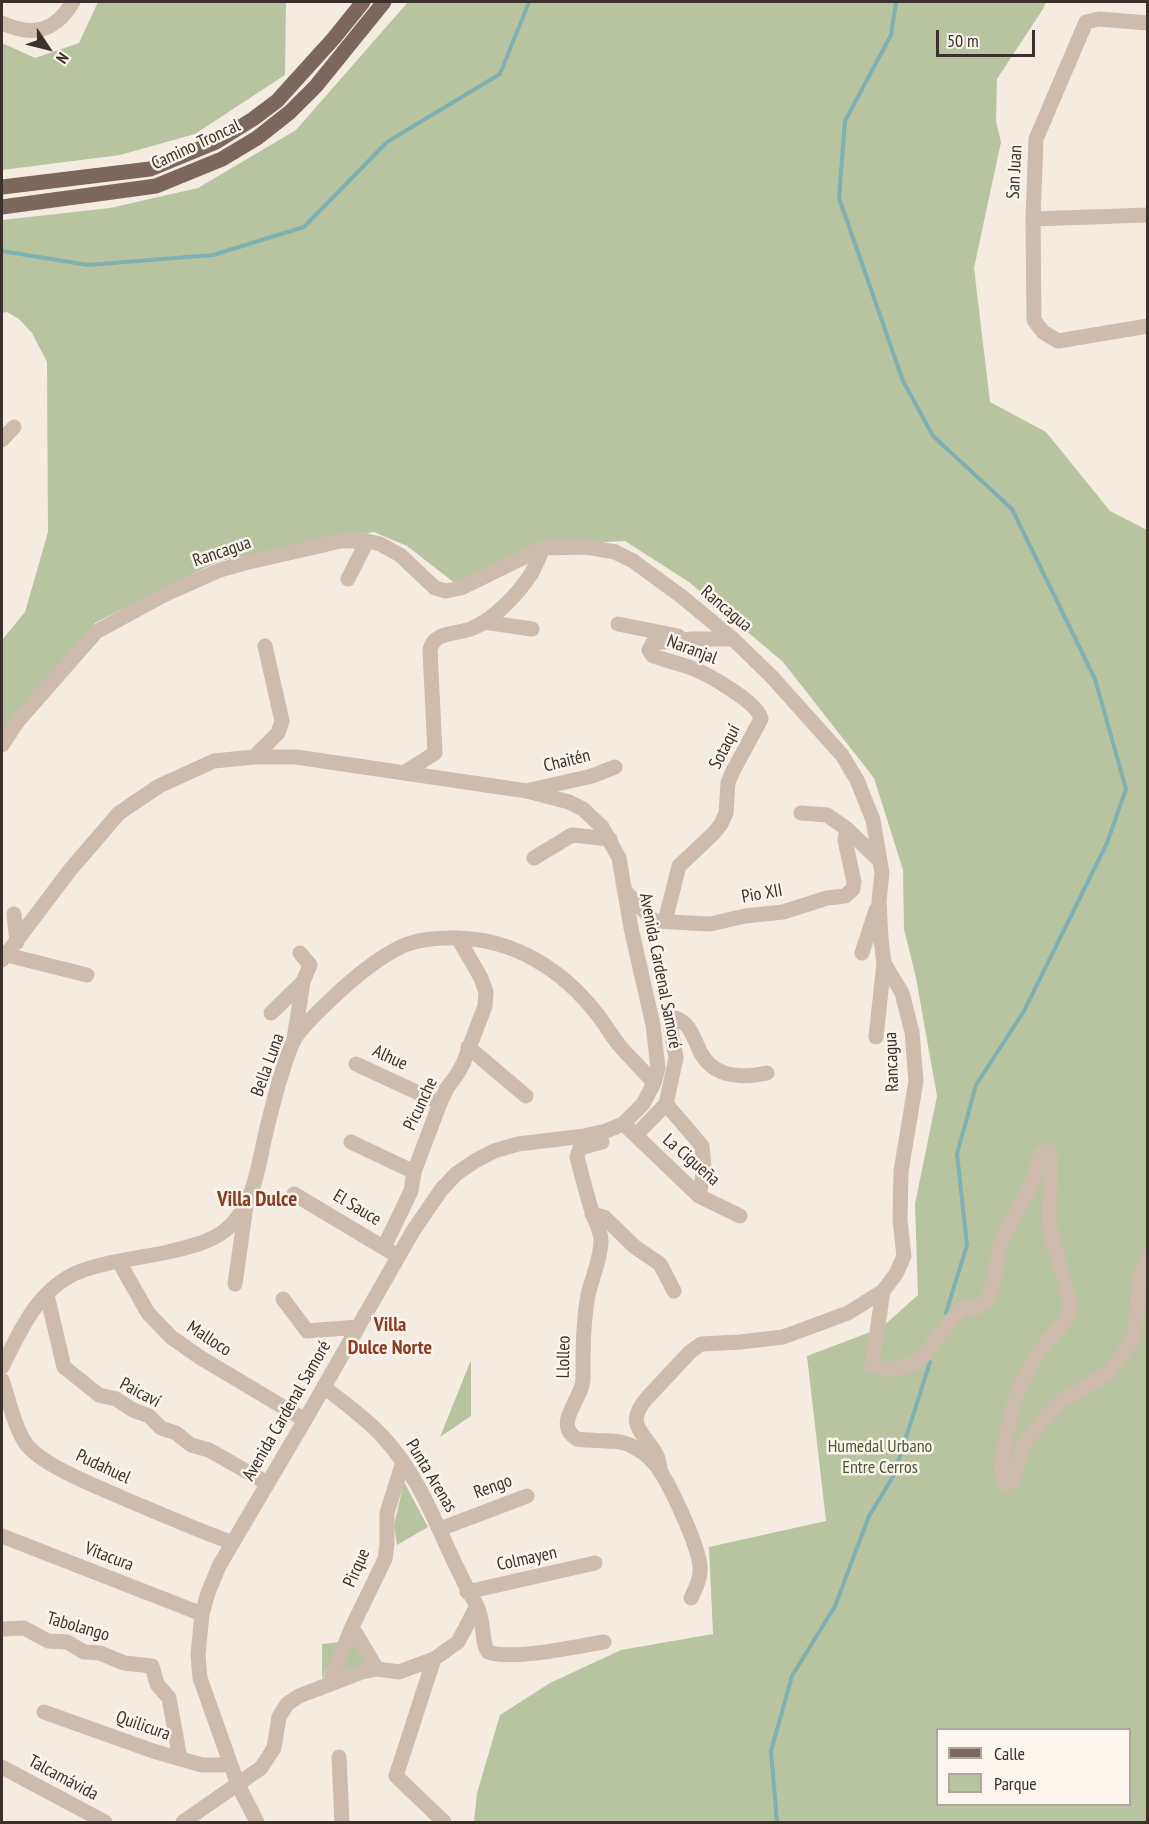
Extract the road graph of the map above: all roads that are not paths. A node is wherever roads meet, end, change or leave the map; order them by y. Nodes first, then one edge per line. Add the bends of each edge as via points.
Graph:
1 (73, 2) edge
2 (363, 2) edge
3 (384, 2) edge
4 (2, 23) edge
5 (1148, 23) edge
6 (2, 187) edge
7 (2, 207) edge
8 (1148, 215) edge
9 (1032, 219) junction
10 (1148, 326) edge
11 (14, 427) dead end
12 (2, 440) edge
13 (366, 541) junction
14 (543, 548) junction
15 (348, 579) dead end
16 (484, 622) junction
17 (618, 624) dead end
18 (532, 629) dead end
19 (693, 639) junction
20 (733, 639) junction
21 (265, 646) dead end
22 (760, 715) joint
23 (2, 745) edge
24 (254, 757) junction
25 (615, 767) dead end
26 (405, 772) junction
27 (528, 791) junction
28 (801, 813) dead end
29 (847, 829) junction
30 (610, 839) junction
31 (534, 858) dead end
32 (880, 861) junction
33 (625, 891) junction
34 (879, 901) junction
35 (14, 914) dead end
36 (664, 921) junction
37 (458, 938) junction
38 (17, 942) junction
39 (300, 953) dead end
40 (862, 953) dead end
41 (4, 958) edge
42 (884, 963) junction
43 (87, 975) dead end
44 (303, 982) junction
45 (271, 1013) dead end
46 (876, 1037) dead end
47 (294, 1039) junction
48 (468, 1047) junction
49 (357, 1064) dead end
50 (767, 1073) dead end
51 (654, 1083) junction
52 (526, 1096) dead end
53 (440, 1103) junction
54 (666, 1104) junction
55 (619, 1126) junction
56 (637, 1134) junction
57 (351, 1142) dead end
58 (414, 1172) junction
59 (294, 1194) dead end
60 (699, 1196) junction
61 (246, 1206) junction
62 (592, 1214) junction
63 (740, 1216) dead end
64 (384, 1247) junction
65 (398, 1257) junction
66 (1148, 1257) edge
67 (118, 1262) junction
68 (235, 1284) dead end
69 (674, 1291) dead end
70 (883, 1291) junction
71 (46, 1294) junction
72 (283, 1299) dead end
73 (358, 1327) junction
74 (2, 1367) edge
75 (2, 1380) edge
76 (324, 1387) junction
77 (305, 1420) junction
78 (403, 1462) junction
79 (661, 1473) junction
80 (267, 1483) junction
81 (526, 1496) dead end
82 (440, 1529) junction
83 (2, 1536) edge
84 (233, 1543) junction
85 (595, 1563) dead end
86 (467, 1592) junction
87 (691, 1598) dead end
88 (477, 1606) junction
89 (202, 1614) junction
90 (352, 1626) junction
91 (3, 1629) edge
92 (604, 1642) dead end
93 (434, 1659) junction
94 (377, 1669) junction
95 (328, 1685) junction
96 (44, 1712) dead end
97 (339, 1757) dead end
98 (180, 1759) junction
99 (231, 1765) junction
100 (2, 1767) edge
101 (238, 1785) junction
102 (105, 1822) edge
103 (183, 1822) edge
104 (257, 1822) edge
105 (342, 1822) edge
106 (444, 1822) edge

1 - 4 street via 50,27 37,31 22,32
2 - 6 main road, Camino Troncal via 277,100 216,142 150,169
3 - 7 main road, Camino Troncal via 290,112 222,159 156,186
5 - 9 street, San Juan via 1099,19 1086,22 1036,139
8 - 9 street
9 - 10 street, San Juan via 1034,320 1043,332 1058,341
11 - 12 street
13 - 14 street, Rancagua via 400,555 435,588 446,591
13 - 15 street
13 - 23 street, Rancagua via 341,541 220,570 113,622 96,632 18,721
14 - 16 street via 532,573 513,597
14 - 20 street, Rancagua via 587,547 615,552 681,596
16 - 18 street
16 - 26 street via 432,642 435,753
17 - 19 street, Naranjal
19 - 20 street, Naranjal
19 - 22 street, Naranjal via 653,643 650,654 708,676
20 - 32 street, Rancagua via 772,676 842,755 873,820
21 - 24 street via 282,721 278,733
22 - 36 street, Sotaquí via 728,783 726,813 721,824 679,866
24 - 26 street, Avenida Cardenal Samoré via 296,757
24 - 38 street, Avenida Cardenal Samoré via 204,765 159,786 119,813 69,870
25 - 27 street, Chaitén
26 - 27 street, Avenida Cardenal Samoré
27 - 30 street, Avenida Cardenal Samoré via 583,810
28 - 29 street via 827,815
29 - 32 street
29 - 36 street, Pio XII via 845,840 854,882 845,896 783,912 710,924
30 - 31 street via 572,835
30 - 33 street, Avenida Cardenal Samoré via 619,858
32 - 34 street, Rancagua
33 - 36 street, Pio XII via 648,917
33 - 51 street, Avenida Cardenal Samoré via 653,1025 658,1068
34 - 40 street
34 - 42 street, Rancagua
35 - 38 street
37 - 47 street, Bella Luna via 412,942 390,950 359,974
37 - 48 street, Picunche via 486,992 480,1022
37 - 51 street, Bella Luna via 516,949 551,969 580,994
38 - 41 street, Avenida Cardenal Samoré
39 - 44 street via 310,965
41 - 43 street
42 - 46 street
42 - 70 street, Rancagua via 902,993 912,1032 916,1081 901,1171 904,1256
44 - 45 street
44 - 47 street
47 - 61 street, Bella Luna
48 - 52 street
48 - 53 street, Picunche via 463,1064
49 - 53 street, Alhue
50 - 54 street via 739,1076 712,1066 687,1027 675,1018 670,1023 676,1058
51 - 55 street, Avenida Cardenal Samoré via 643,1104
53 - 58 street, Picunche
54 - 56 street
54 - 60 street via 702,1146 704,1168
55 - 56 street, La Cigueña
55 - 62 street, Llolleo via 612,1139 583,1147 577,1154
55 - 65 street, Avenida Cardenal Samoré via 584,1136 518,1144 475,1161 441,1190
56 - 60 street, La Cigueña
57 - 58 street
58 - 64 street, Picunche via 411,1191
59 - 64 street, El Sauce
60 - 63 street, La Cigueña
61 - 67 street, Bella Luna via 216,1237 186,1248
61 - 68 street
62 - 69 street via 604,1217 635,1247 660,1264
62 - 79 street, Llolleo via 601,1239 600,1254 584,1320 583,1384 567,1419 567,1428 577,1439 633,1446
64 - 65 street, El Sauce
65 - 73 street, Avenida Cardenal Samoré
66 - 70 street via 1139,1279 1131,1343 1108,1373 1059,1403 1032,1433 1023,1446 1013,1481 1006,1484 1002,1467 1010,1419 1023,1378 1071,1311 1049,1226 1051,1154 1042,1153 1031,1186 1001,1240 986,1300 976,1308 966,1307 958,1312 912,1365 872,1365
67 - 71 street, Bella Luna via 77,1273
67 - 77 street, Malloco via 148,1313 171,1337
70 - 79 street, Rancagua via 848,1313 801,1332 762,1340 701,1344 690,1352 639,1407 635,1417 657,1456
71 - 74 street, Bella Luna via 23,1326
71 - 80 street, Paicaví via 64,1367 99,1395 149,1416 161,1428 176,1432 191,1445 209,1450
72 - 73 street via 307,1331
73 - 76 street, Avenida Cardenal Samoré
75 - 84 street, Pudahuel via 22,1436 32,1450 86,1482
76 - 77 street, Avenida Cardenal Samoré
76 - 78 street, Punta Arenas via 383,1437
77 - 80 street, Avenida Cardenal Samoré
78 - 82 street, Punta Arenas
78 - 90 street, Pirque via 387,1513 385,1559
79 - 87 street via 697,1550 701,1568
80 - 84 street, Avenida Cardenal Samoré
81 - 82 street, Rengo
82 - 86 street, Punta Arenas
83 - 89 street, Vitacura
84 - 89 street, Avenida Cardenal Samoré via 219,1566
85 - 86 street, Colmayen
86 - 88 street, Punta Arenas
88 - 92 street via 485,1649 491,1653 522,1654
88 - 93 street via 458,1642
89 - 99 street, Avenida Cardenal Samoré via 200,1678
90 - 94 street
90 - 95 street, Pirque
91 - 98 street, Tabolango via 24,1628 48,1641 67,1641 84,1652 100,1653 124,1663 152,1665 157,1684 169,1698
93 - 94 street via 399,1672
93 - 106 street via 396,1776
94 - 95 street
95 - 101 street via 287,1704 279,1717 274,1748 261,1768
96 - 98 street, Quilicura
97 - 105 street
98 - 99 street, Quilicura via 202,1765
99 - 101 street, Avenida Cardenal Samoré
100 - 102 street, Talcamávida
101 - 103 street
101 - 104 street, Avenida Cardenal Samoré

